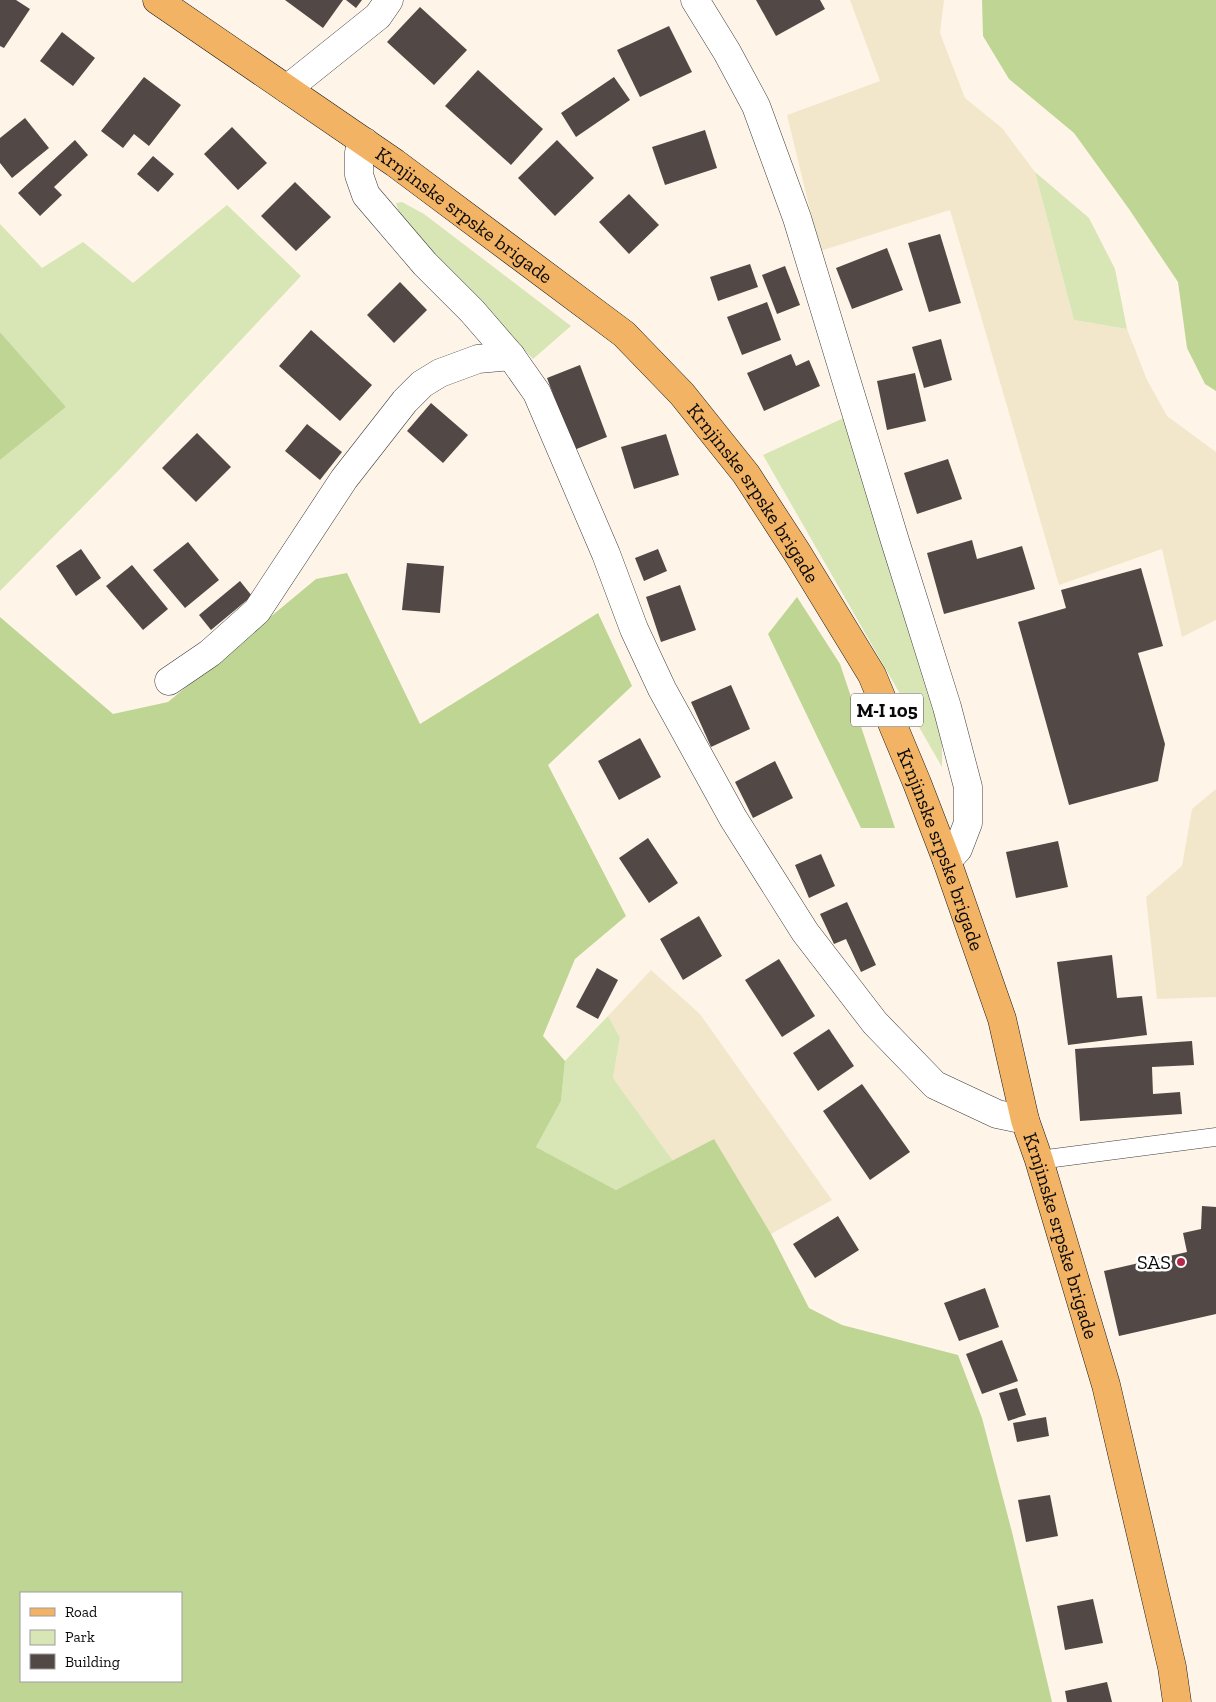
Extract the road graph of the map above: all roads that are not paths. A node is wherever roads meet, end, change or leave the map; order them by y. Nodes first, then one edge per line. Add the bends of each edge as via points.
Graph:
1 (157, 0) edge
2 (389, 0) edge
3 (695, 0) edge
4 (287, 89) junction
5 (365, 142) junction
6 (511, 356) junction
7 (169, 680) dead end
8 (946, 861) junction
9 (1025, 1120) junction
10 (1216, 1137) edge
11 (1039, 1160) junction
12 (1177, 1702) edge

1 - 4 main road, Krnjinske srpske brigade / M-I 105
2 - 4 street via 378,16
3 - 8 street via 756,106 797,218 947,707 968,787 968,823 958,849
4 - 5 main road, Krnjinske srpske brigade / M-I 105
5 - 6 street via 359,152 359,174 366,195
5 - 8 main road, Krnjinske srpske brigade / M-I 105 via 624,334 682,394 746,474 872,675
6 - 7 street via 478,359 440,373 422,384 344,479 258,611 210,653
6 - 9 street via 537,393 662,689 733,818 805,932 875,1023 934,1084 997,1114
8 - 9 main road, Krnjinske srpske brigade / M-I 105 via 1002,1019
9 - 11 main road, Krnjinske srpske brigade / M-I 105
10 - 11 lane
11 - 12 main road, Krnjinske srpske brigade / M-I 105 via 1106,1385 1172,1667

